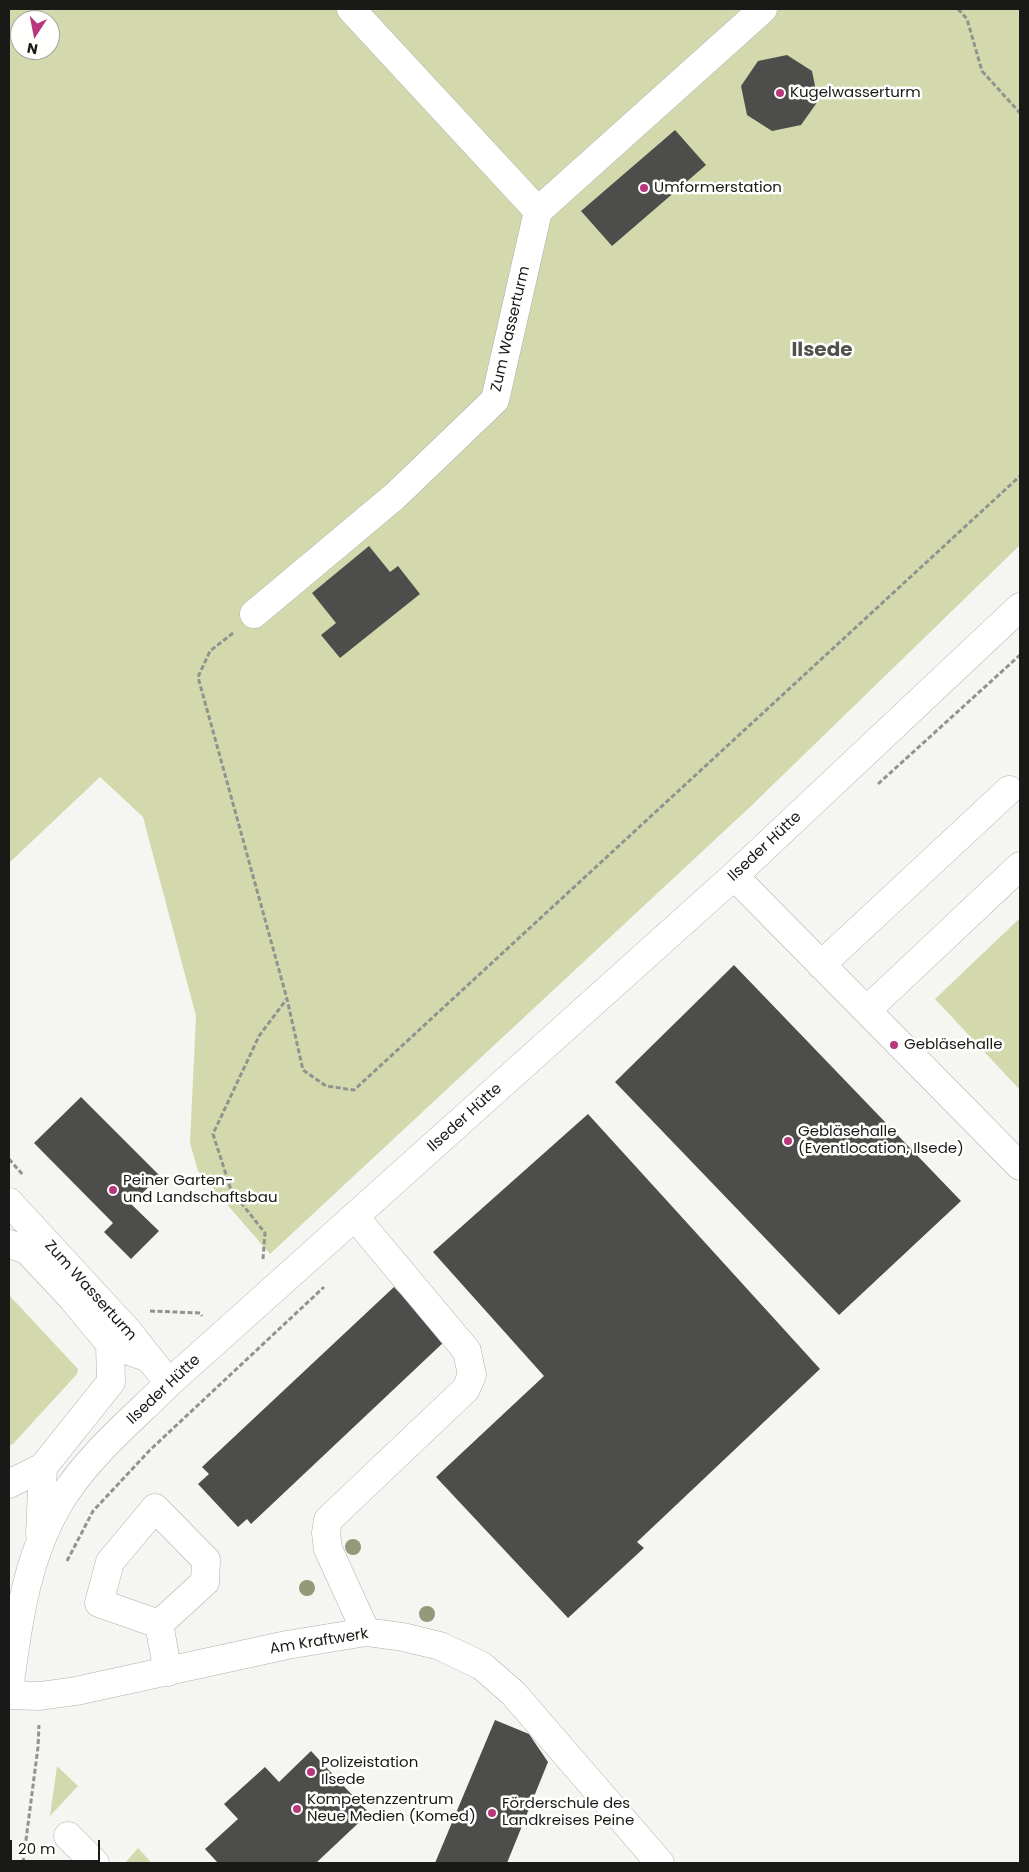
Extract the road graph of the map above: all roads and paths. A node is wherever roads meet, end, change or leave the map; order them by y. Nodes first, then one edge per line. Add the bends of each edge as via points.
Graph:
1 (351, 9) edge
2 (763, 9) edge
3 (958, 9) edge
4 (1020, 113) edge
5 (538, 211) junction
6 (1020, 476) edge
7 (1020, 607) edge
8 (254, 614) joint
9 (1008, 790) dead end
10 (1020, 866) edge
11 (734, 876) junction
12 (821, 965) junction
13 (287, 999) junction
14 (867, 1010) junction
15 (9, 1159) edge
16 (1020, 1166) edge
17 (29, 1181) dead end
18 (9, 1202) edge
19 (355, 1217) junction
20 (9, 1244) edge
21 (263, 1263) dead end
22 (207, 1308) dead end
23 (148, 1311) dead end
24 (110, 1344) junction
25 (151, 1359) junction
26 (169, 1383) junction
27 (43, 1467) junction
28 (9, 1484) edge
29 (40, 1543) junction
30 (159, 1624) dead end
31 (366, 1632) junction
32 (168, 1672) junction
33 (9, 1690) edge
34 (9, 1696) edge
35 (40, 1696) junction
36 (68, 1836) dead end
37 (23, 1863) edge
38 (95, 1863) edge
39 (660, 1863) edge

1 - 5 street
2 - 5 street
3 - 4 path via 967,19 982,71
5 - 8 street, Zum Wasserturm via 495,400 395,496
6 - 13 path via 354,1090 326,1086 303,1070
7 - 11 street, Ilseder Hütte
8 - 13 path via 210,652 198,677
9 - 12 street
10 - 14 street
11 - 12 street
11 - 19 street, Ilseder Hütte
12 - 14 street
13 - 21 path via 259,1036 213,1134 231,1190 265,1233
14 - 16 street
15 - 17 path
18 - 25 street, Zum Wasserturm
19 - 26 street, Ilseder Hütte
19 - 31 street via 467,1351 472,1375 466,1389 328,1520 328,1549
20 - 24 street via 26,1250
22 - 23 path via 200,1313
24 - 25 street
24 - 27 street via 112,1382
25 - 26 street, Zum Wasserturm
26 - 29 street, Ilseder Hütte via 93,1458 63,1497
27 - 28 street
27 - 29 street
29 - 33 street, Ilseder Hütte via 25,1586
30 - 32 street
31 - 32 street, Am Kraftwerk via 287,1645
31 - 39 street, Am Kraftwerk via 403,1636 440,1646 482,1666 513,1693
32 - 35 street, Am Kraftwerk via 76,1692
34 - 35 street, Am Kraftwerk
35 - 37 path via 38,1747
36 - 38 street

